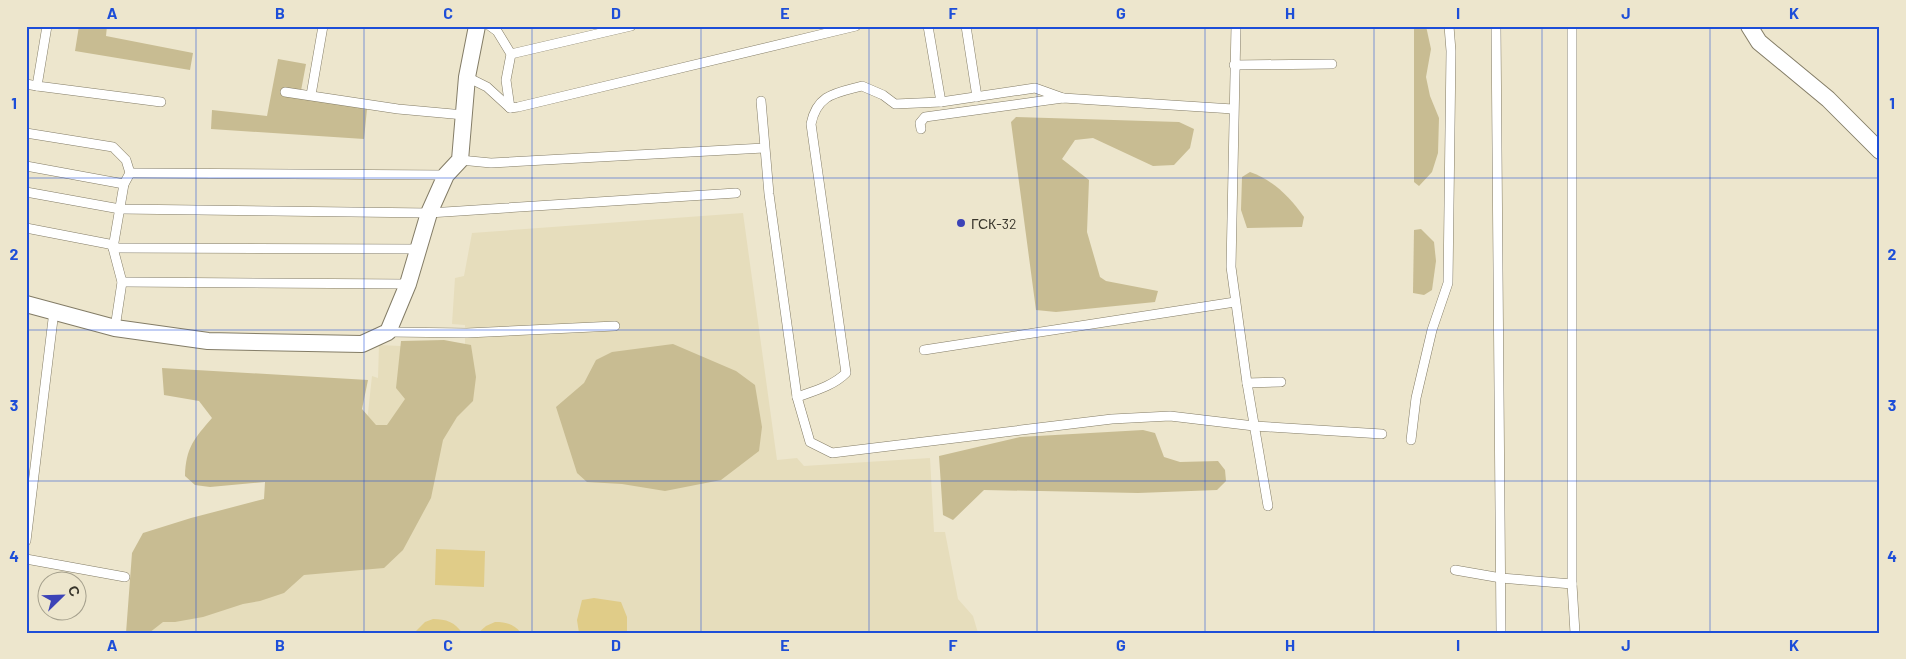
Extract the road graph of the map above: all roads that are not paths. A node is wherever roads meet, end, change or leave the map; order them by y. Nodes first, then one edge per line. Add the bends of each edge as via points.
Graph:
1 (47, 26) edge
2 (323, 26) edge
3 (477, 26) edge
4 (490, 26) edge
5 (631, 26) edge
6 (856, 26) edge
7 (928, 26) edge
8 (966, 26) edge
9 (1236, 26) edge
10 (1449, 26) edge
11 (1496, 26) edge
12 (1572, 26) edge
13 (1749, 26) edge
14 (511, 54) junction
15 (1332, 64) dead end
16 (1234, 65) junction
17 (468, 77) junction
18 (26, 84) edge
19 (37, 86) junction
20 (285, 92) dead end
21 (311, 94) junction
22 (977, 97) junction
23 (1063, 98) junction
24 (761, 101) dead end
25 (161, 102) dead end
26 (941, 102) junction
27 (510, 108) junction
28 (1233, 109) junction
29 (464, 115) junction
30 (921, 129) dead end
31 (26, 133) edge
32 (764, 148) junction
33 (1880, 151) edge
34 (460, 160) junction
35 (26, 166) edge
36 (130, 173) junction
37 (446, 176) junction
38 (124, 184) junction
39 (26, 192) edge
40 (736, 193) dead end
41 (120, 209) junction
42 (429, 213) junction
43 (26, 228) edge
44 (113, 246) junction
45 (418, 249) junction
46 (122, 282) junction
47 (408, 284) junction
48 (1235, 302) junction
49 (26, 304) edge
50 (54, 310) junction
51 (614, 326) dead end
52 (115, 328) junction
53 (388, 332) junction
54 (924, 350) dead end
55 (1281, 382) dead end
56 (1247, 384) junction
57 (797, 398) junction
58 (1254, 426) junction
59 (1382, 434) dead end
60 (1411, 440) dead end
61 (1268, 506) dead end
62 (26, 541) edge
63 (26, 559) edge
64 (1455, 570) dead end
65 (125, 577) dead end
66 (1501, 578) junction
67 (1572, 584) junction
68 (1501, 633) edge
69 (1575, 633) edge

1 - 19 lane
2 - 21 lane
3 - 17 street
4 - 14 lane via 497,31
5 - 14 lane
6 - 27 lane
7 - 26 lane
8 - 22 lane
9 - 16 lane
10 - 60 lane via 1448,283 1432,330 1416,398
11 - 66 lane
12 - 67 lane
13 - 33 street via 1759,42 1828,99
14 - 27 lane via 506,80
15 - 16 lane
16 - 28 lane
17 - 27 lane via 487,87
17 - 29 street
18 - 19 lane
19 - 25 lane
20 - 21 lane
21 - 29 lane via 398,109
22 - 23 lane via 1035,88
22 - 26 lane
23 - 28 lane
23 - 30 lane via 925,117 920,123
24 - 32 lane
26 - 57 lane via 895,104 862,86 822,100 813,112 811,124 846,373 841,379
28 - 48 lane via 1231,267
29 - 34 street
31 - 36 lane via 113,147 126,160
32 - 34 lane via 491,162
32 - 57 lane
34 - 37 street
35 - 38 lane
36 - 37 lane
36 - 38 lane
37 - 42 street
38 - 41 lane
39 - 41 lane
40 - 42 lane
41 - 42 lane
41 - 44 lane
42 - 45 street
43 - 44 lane
44 - 45 lane
44 - 46 lane
45 - 47 street
46 - 47 lane
46 - 52 lane
47 - 53 street
48 - 54 lane
48 - 56 lane
49 - 50 street
50 - 52 street
50 - 62 lane
51 - 53 lane
52 - 53 street via 208,341 353,344 362,344
55 - 56 lane
56 - 58 lane
57 - 58 lane via 810,442 832,454 1112,419 1170,416
58 - 59 lane
58 - 61 lane
63 - 65 lane
64 - 66 lane
66 - 67 lane
66 - 68 lane
67 - 69 lane

